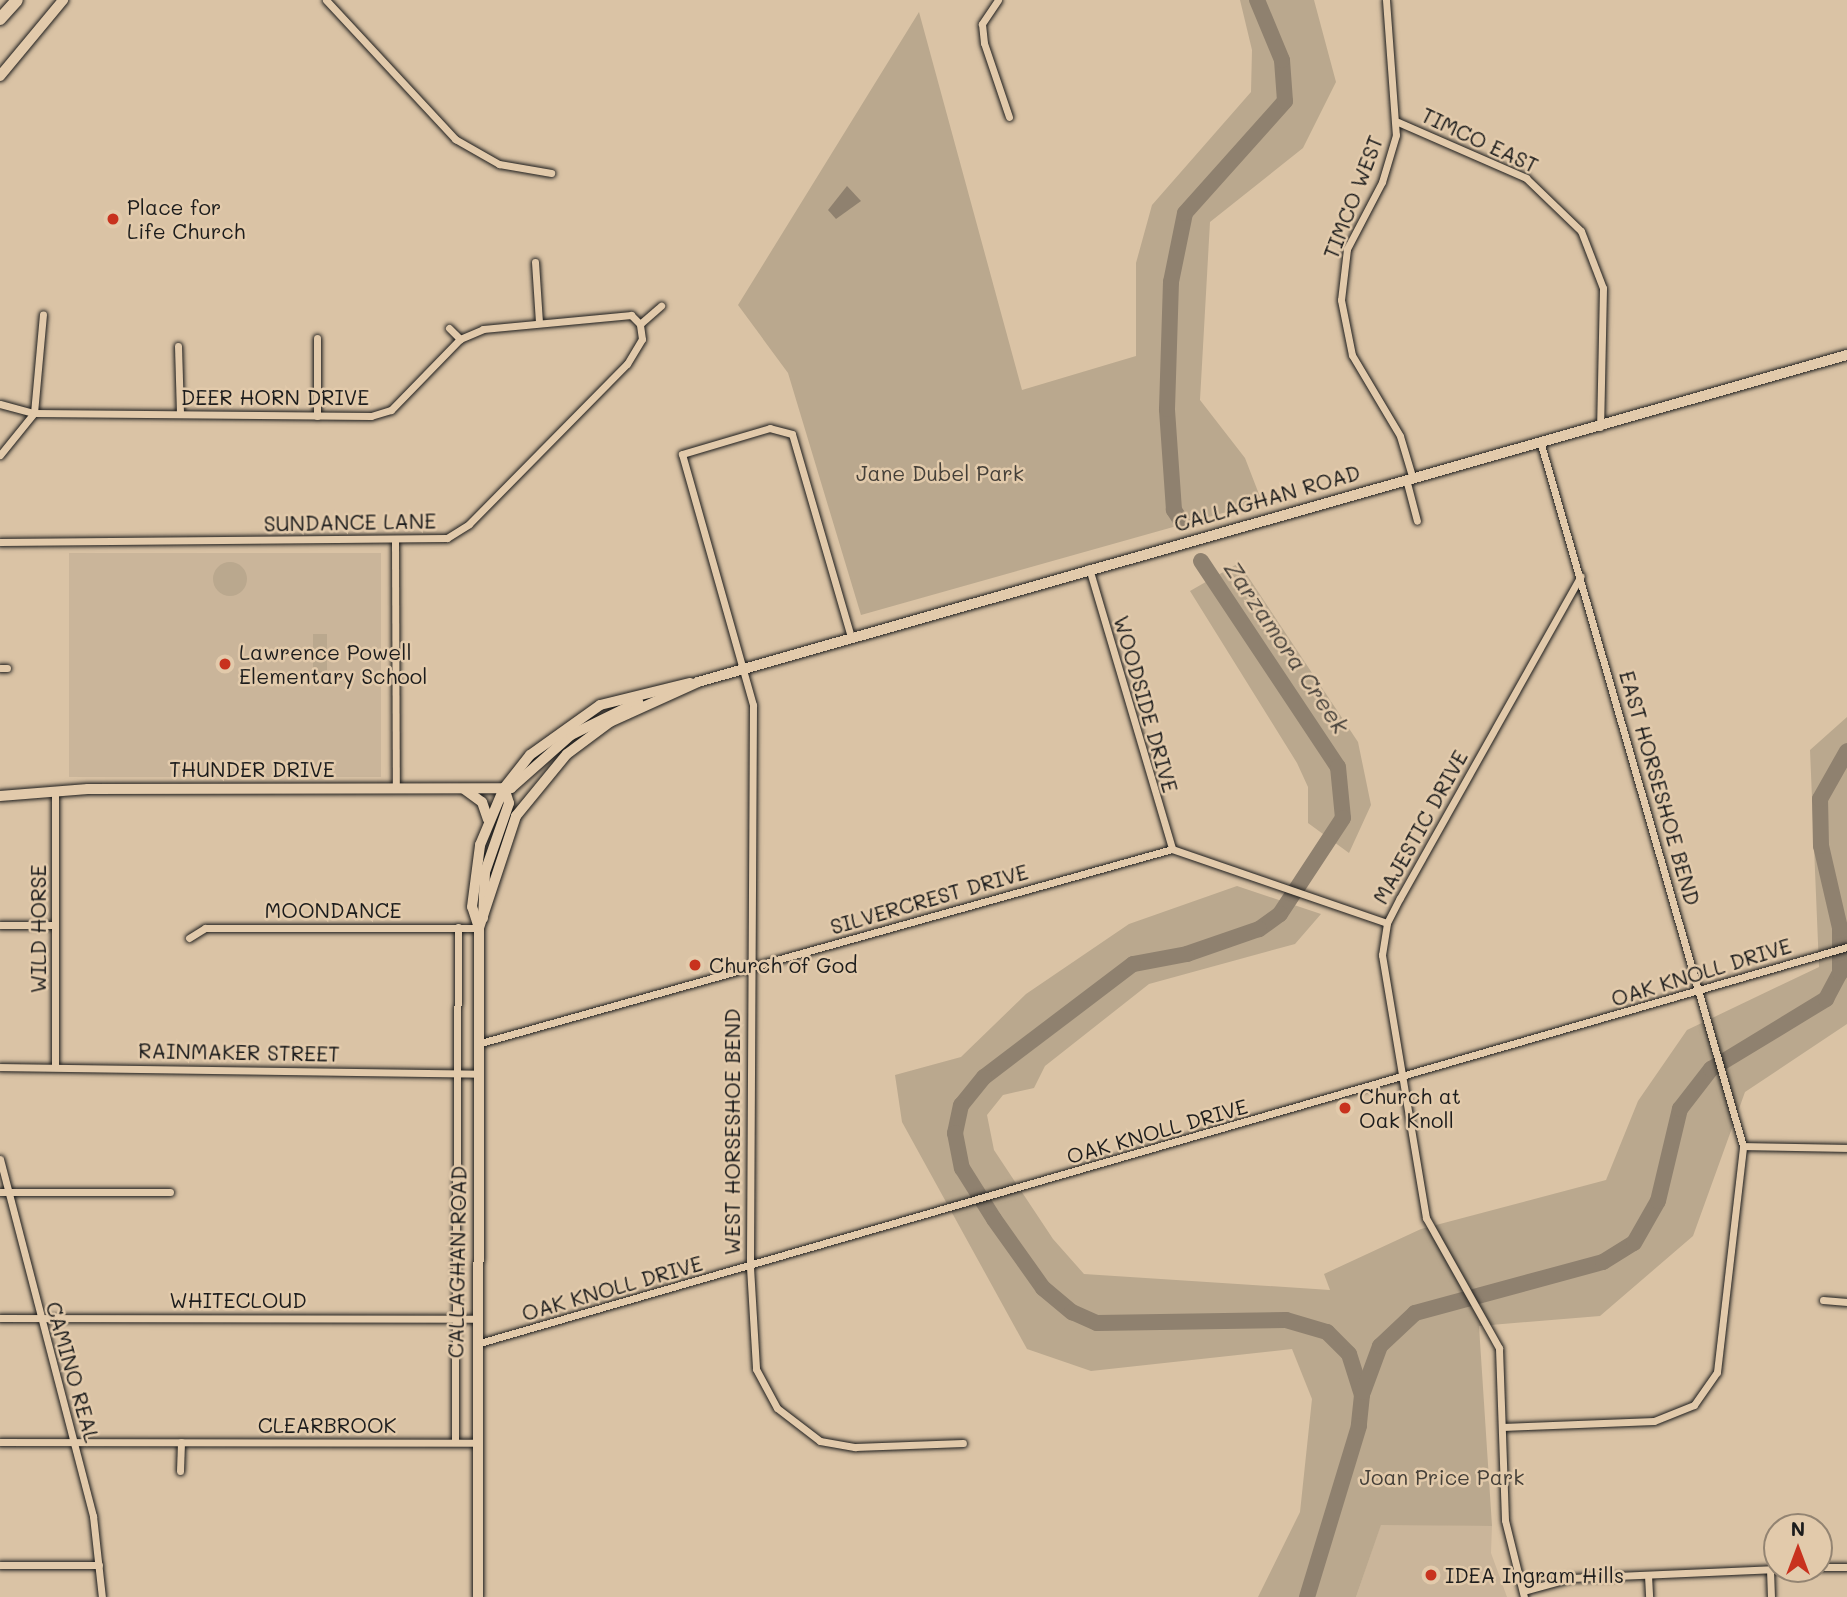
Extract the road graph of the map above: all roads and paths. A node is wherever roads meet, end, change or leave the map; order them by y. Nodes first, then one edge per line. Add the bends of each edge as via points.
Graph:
1 (18, 0) edge
2 (63, 0) edge
3 (326, 0) edge
4 (998, 0) edge
5 (1386, 0) edge
6 (0, 19) edge
7 (0, 76) edge
8 (1009, 117) dead end
9 (1398, 122) junction
10 (551, 173) dead end
11 (535, 262) dead end
12 (662, 306) dead end
13 (43, 314) dead end
14 (539, 323) junction
15 (640, 324) junction
16 (449, 328) dead end
17 (317, 338) dead end
18 (460, 339) junction
19 (178, 346) dead end
20 (1847, 355) edge
21 (0, 404) edge
22 (34, 412) junction
23 (180, 414) junction
24 (317, 416) junction
25 (1600, 426) junction
26 (1540, 440) junction
27 (0, 456) edge
28 (1409, 477) junction
29 (1417, 521) dead end
30 (396, 541) junction
31 (0, 542) edge
32 (1088, 568) junction
33 (1581, 576) junction
34 (851, 637) junction
35 (746, 668) junction
36 (698, 682) junction
37 (671, 695) junction
38 (396, 789) junction
39 (464, 789) junction
40 (504, 789) junction
41 (55, 791) junction
42 (0, 796) edge
43 (488, 822) junction
44 (1172, 849) junction
45 (481, 923) junction
46 (1387, 923) junction
47 (0, 925) edge
48 (55, 925) junction
49 (458, 927) junction
50 (189, 938) dead end
51 (1847, 947) edge
52 (750, 969) junction
53 (1700, 992) junction
54 (477, 1044) junction
55 (0, 1067) edge
56 (55, 1067) junction
57 (457, 1072) junction
58 (478, 1074) junction
59 (1402, 1078) junction
60 (1743, 1146) junction
61 (1847, 1148) edge
62 (0, 1159) edge
63 (4, 1192) edge
64 (170, 1192) dead end
65 (750, 1266) junction
66 (1823, 1300) dead end
67 (1847, 1302) edge
68 (0, 1318) edge
69 (39, 1318) junction
70 (456, 1318) junction
71 (475, 1318) junction
72 (475, 1344) junction
73 (1502, 1427) junction
74 (0, 1442) edge
75 (74, 1442) junction
76 (455, 1442) junction
77 (181, 1443) junction
78 (474, 1443) junction
79 (963, 1443) dead end
80 (180, 1471) dead end
81 (0, 1565) edge
82 (99, 1565) junction
83 (1763, 1570) edge
84 (1648, 1575) junction
85 (1524, 1594) edge
86 (102, 1597) edge
87 (478, 1597) edge
88 (1649, 1597) edge

1 - 6 highway
2 - 7 main road
3 - 10 street via 455,139 499,164
4 - 8 street via 982,24
5 - 9 street, TIMCO WEST
9 - 25 street, TIMCO EAST via 1526,178 1581,231 1603,288
9 - 28 street, TIMCO WEST via 1388,167 1347,249 1341,300 1352,355 1400,436
11 - 14 street
12 - 15 street
13 - 22 street
14 - 15 street, DEER HORN DRIVE via 631,315
14 - 18 street, DEER HORN DRIVE via 491,326
15 - 30 street, SUNDANCE LANE via 642,339 627,363 469,524 447,538
16 - 18 street
17 - 24 street
18 - 24 street, DEER HORN DRIVE via 391,410
19 - 23 street
20 - 25 main road, CALLAGHAN ROAD
21 - 22 street, DEER HORN DRIVE
22 - 23 street, DEER HORN DRIVE
22 - 27 street
23 - 24 street, DEER HORN DRIVE
25 - 26 main road, CALLAGHAN ROAD
26 - 28 main road, CALLAGHAN ROAD
26 - 33 street, EAST HORSESHOE BEND
28 - 29 street, TIMCO WEST
28 - 32 main road, CALLAGHAN ROAD
30 - 31 street, SUNDANCE LANE
30 - 38 street
32 - 34 main road, CALLAGHAN ROAD
32 - 44 street, WOODSIDE DRIVE
33 - 46 street, MAJESTIC DRIVE
33 - 53 street, EAST HORSESHOE BEND
34 - 35 main road, CALLAGHAN ROAD
34 - 35 street, WEST HORSESHOE BEND via 797,443 779,428 682,454
35 - 36 main road, CALLAGHAN ROAD
35 - 52 street, WEST HORSESHOE BEND via 753,705
36 - 37 main road, CALLAGHAN ROAD
36 - 40 main road, CALLAGHAN ROAD via 668,684 582,714 544,742
37 - 40 main road via 639,701 586,726 519,786
37 - 45 main road, CALLAGHAN ROAD via 585,738 539,783 508,834
38 - 39 main road, THUNDER DRIVE
38 - 41 main road, THUNDER DRIVE
39 - 40 main road, THUNDER DRIVE
39 - 43 main road via 482,802
40 - 43 main road, CALLAGHAN ROAD
40 - 45 main road via 509,803 485,872
41 - 42 main road, THUNDER DRIVE
41 - 48 street, WILD HORSE
43 - 45 main road, CALLAGHAN ROAD via 473,883
44 - 46 street
44 - 52 street, SILVERCREST DRIVE
45 - 49 street, MOONDANCE
45 - 54 main road, CALLAGHAN ROAD
46 - 59 street, MAJESTIC DRIVE via 1384,974
47 - 48 street
48 - 56 street, WILD HORSE
49 - 50 street, MOONDANCE via 205,928
49 - 57 street, CALLAGHAN ROAD
51 - 53 street, OAK KNOLL DRIVE
52 - 54 street, SILVERCREST DRIVE
52 - 65 street, WEST HORSESHOE BEND
53 - 59 street, OAK KNOLL DRIVE
53 - 60 street, EAST HORSESHOE BEND
54 - 58 main road, CALLAGHAN ROAD
55 - 56 street, RAINMAKER STREET
56 - 57 street, RAINMAKER STREET
57 - 58 street, RAINMAKER STREET
57 - 70 street, CALLAGHAN ROAD
58 - 71 main road, CALLAGHAN ROAD
59 - 65 street, OAK KNOLL DRIVE
59 - 73 street, MAJESTIC DRIVE via 1423,1205 1499,1348
60 - 61 street
60 - 73 street via 1717,1372 1694,1405 1654,1422
62 - 63 street, CAMINO REAL
63 - 64 street
63 - 69 street, CAMINO REAL
65 - 72 street, OAK KNOLL DRIVE
65 - 79 street, WEST HORSESHOE BEND via 756,1370 787,1418 820,1441 839,1445
66 - 67 street
68 - 69 street, WHITECLOUD
69 - 70 street, WHITECLOUD
69 - 75 street, CAMINO REAL
70 - 71 street, WHITECLOUD
70 - 76 street, CALLAGHAN ROAD
71 - 72 main road, CALLAGHAN ROAD
72 - 78 main road, CALLAGHAN ROAD
73 - 85 street, MAJESTIC DRIVE via 1507,1539
74 - 75 street, CLEARBROOK
75 - 77 street, CLEARBROOK
75 - 82 street, CAMINO REAL
76 - 77 street, CLEARBROOK
76 - 78 street, CLEARBROOK
77 - 80 street
78 - 87 main road, CALLAGHAN ROAD
81 - 82 street
82 - 86 street, CAMINO REAL
83 - 84 street
84 - 85 street via 1571,1578
84 - 88 street

